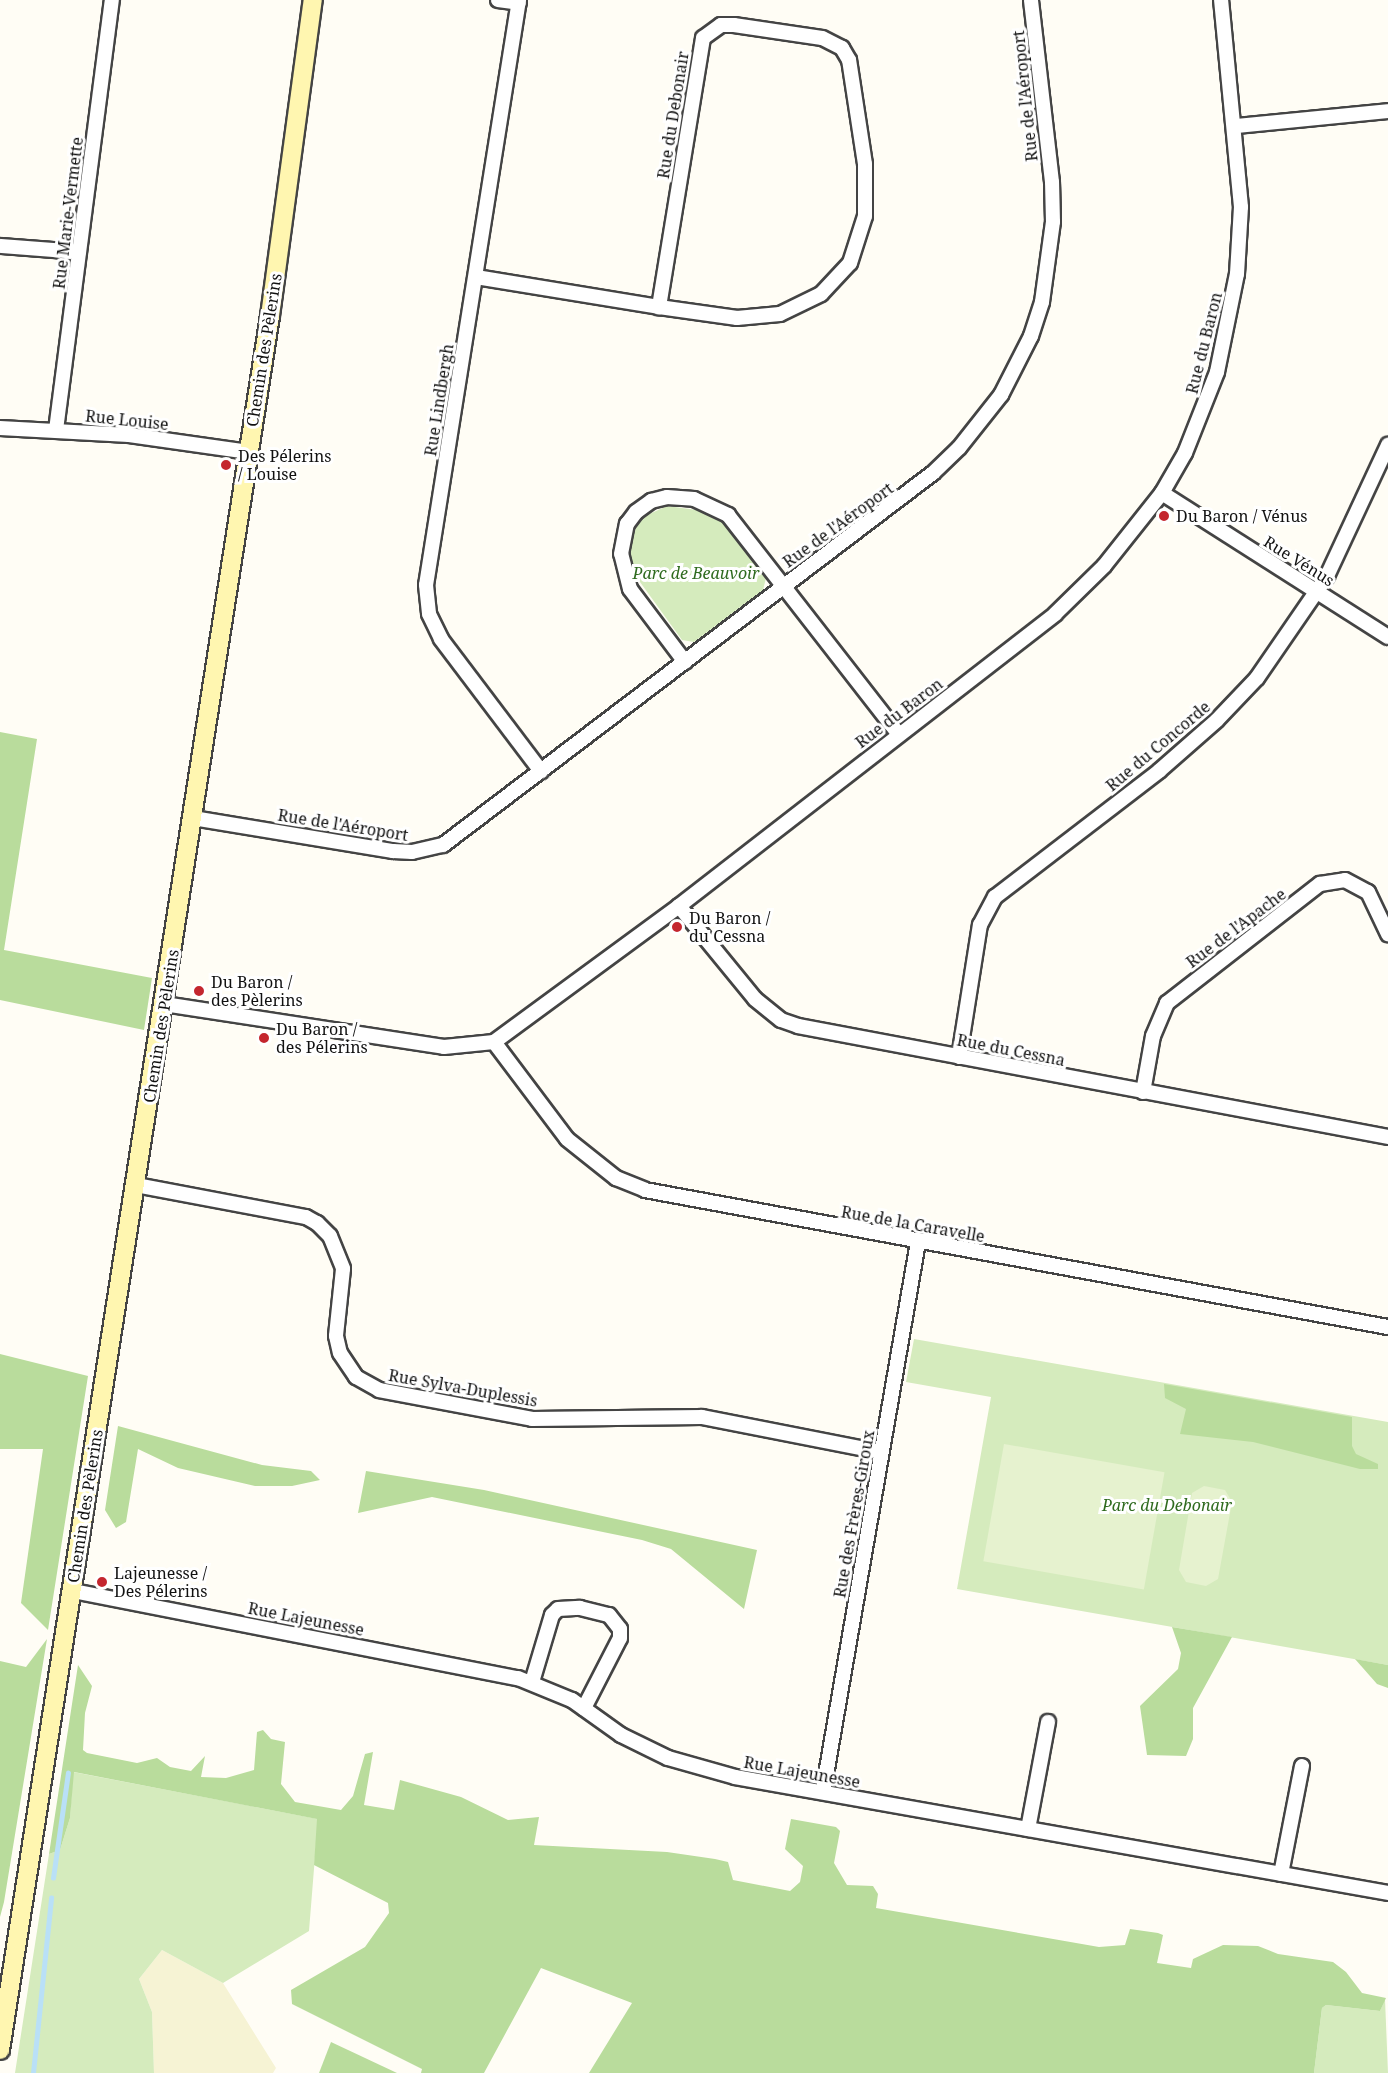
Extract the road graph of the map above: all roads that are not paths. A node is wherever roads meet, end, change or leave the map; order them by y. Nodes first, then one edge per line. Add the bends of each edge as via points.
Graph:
1 (112, 0) edge
2 (313, 0) edge
3 (498, 0) edge
4 (1031, 0) edge
5 (1221, 0) edge
6 (519, 2) edge
7 (1388, 111) edge
8 (1236, 126) junction
9 (0, 246) edge
10 (79, 252) junction
11 (476, 277) junction
12 (659, 306) junction
13 (0, 428) edge
14 (56, 430) junction
15 (1388, 445) edge
16 (249, 452) junction
17 (1162, 493) junction
18 (784, 585) junction
19 (1317, 591) junction
20 (1388, 637) edge
21 (685, 662) junction
22 (898, 733) junction
23 (541, 771) junction
24 (193, 818) junction
25 (679, 906) junction
26 (1388, 934) edge
27 (165, 1004) junction
28 (494, 1042) junction
29 (959, 1057) junction
30 (1143, 1092) junction
31 (1388, 1137) edge
32 (136, 1185) junction
33 (918, 1242) junction
34 (1388, 1327) edge
35 (881, 1452) junction
36 (72, 1591) junction
37 (532, 1682) junction
38 (584, 1708) junction
39 (1048, 1722) dead end
40 (1302, 1766) dead end
41 (823, 1792) junction
42 (1028, 1829) junction
43 (1281, 1874) junction
44 (1388, 1893) edge
45 (0, 2050) edge

1 - 10 street, Rue Marie-Vermette
2 - 16 street, Chemin des Pèlerins
3 - 6 street
4 - 18 street, Rue de l'Aéroport via 1053,222 1042,302 1031,336 1000,395 959,448 911,492
5 - 8 street, Rue du Baron
6 - 11 street, Rue Lindbergh
7 - 8 street
8 - 17 street, Rue du Baron via 1241,207 1231,310 1209,395 1185,453
9 - 10 street
10 - 14 street, Rue Marie-Vermette
11 - 12 street, Rue du Debonair
11 - 23 street, Rue Lindbergh via 428,568 426,601 441,639
12 - 12 street, Rue du Debonair via 737,318 780,314 821,294 850,263 860,241 866,190 849,60 842,48 822,38 734,25 721,25 703,38
13 - 14 street, Rue Louise
14 - 16 street, Rue Louise via 129,435
15 - 19 street, Rue du Concorde via 1354,522
16 - 24 street, Chemin des Pèlerins
17 - 19 street, Rue Vénus
17 - 22 street, Rue du Baron via 1111,558 1055,614
18 - 21 street, Rue de l'Aéroport
18 - 21 street via 728,515 710,505 681,496 667,497 651,501 636,512 622,539 623,572 630,589
18 - 22 street
19 - 20 street, Rue Vénus
19 - 29 street, Rue du Concorde via 1257,678 1217,720 1159,771 995,897 980,925
21 - 23 street, Rue de l'Aéroport
22 - 25 street, Rue du Baron
23 - 24 street, Rue de l'Aéroport via 443,845 412,852
24 - 27 street, Chemin des Pèlerins
25 - 28 street, Rue du Baron
25 - 29 street, Rue du Cessna via 754,999 781,1020 816,1031
26 - 30 street, Rue de l'Apache via 1377,904 1363,888 1346,880 1320,884 1167,1003 1153,1036
27 - 28 street, Rue du Baron via 444,1047
27 - 32 street, Chemin des Pèlerins
28 - 33 street, Rue de la Caravelle via 567,1139 616,1178 678,1198
29 - 30 street, Rue du Cessna
30 - 31 street, Rue du Cessna
32 - 35 street, Rue Sylva-Duplessis via 306,1217 317,1223 330,1236 343,1269 336,1336 340,1353 356,1377 379,1390 532,1419 702,1417
32 - 36 street, Chemin des Pèlerins
33 - 34 street, Rue de la Caravelle
33 - 35 street, Rue des Frères-Giroux
35 - 41 street, Rue des Frères-Giroux
36 - 37 street, Rue Lajeunesse
36 - 45 street, Chemin des Pèlerins
37 - 38 street, Rue Lajeunesse
37 - 38 street via 552,1616 558,1609 580,1608 609,1615 620,1629 620,1638
38 - 41 street, Rue Lajeunesse via 621,1735 668,1758 735,1777
39 - 42 street
40 - 43 street
41 - 42 street, Rue Lajeunesse
42 - 43 street, Rue Lajeunesse
43 - 44 street, Rue Lajeunesse

